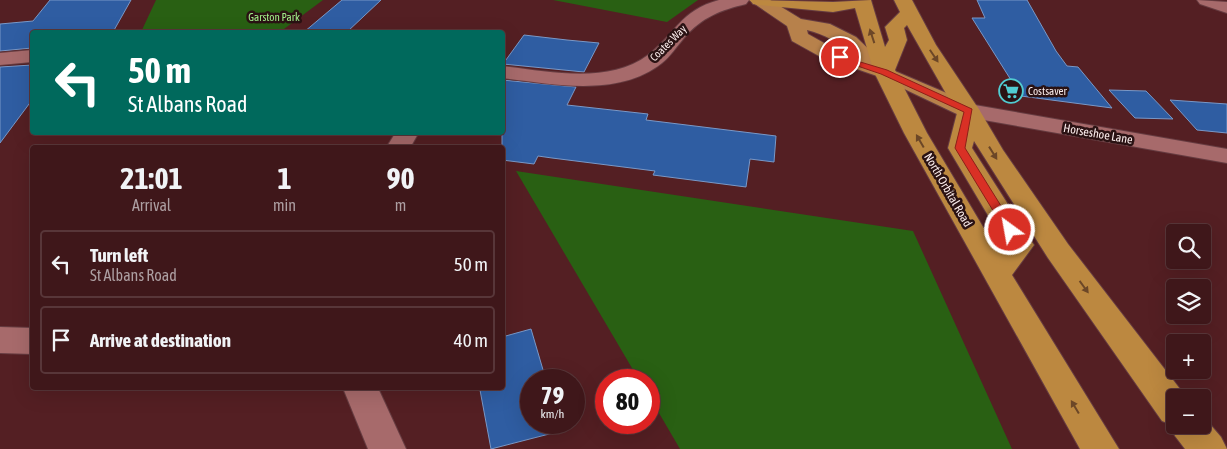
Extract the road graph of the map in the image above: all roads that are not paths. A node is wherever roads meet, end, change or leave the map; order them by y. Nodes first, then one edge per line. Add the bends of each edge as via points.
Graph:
1 (740, 0) edge
2 (758, 0) edge
3 (1206, 0) edge
4 (862, 1) edge
5 (906, 7) edge
6 (1227, 8) edge
7 (30, 56) edge
8 (0, 60) edge
9 (505, 72) edge
10 (884, 72) junction
11 (969, 111) junction
12 (1227, 156) edge
13 (996, 274) junction
14 (0, 340) edge
15 (30, 341) edge
16 (362, 390) edge
17 (1166, 398) edge
18 (1196, 434) edge
19 (387, 449) edge
20 (1100, 449) edge
21 (1208, 449) edge

1 - 9 street, Coates Way via 715,7 692,19 655,59 632,71 574,79
2 - 4 highway via 833,7
2 - 10 main road via 796,23 799,37 826,52
3 - 6 street
10 -> 4 highway, North Orbital Road
5 - 10 highway via 894,27 898,40
5 -> 11 highway via 926,45
7 - 8 street
10 - 11 main road
13 -> 10 highway, North Orbital Road
11 - 12 street, Horseshoe Lane
11 - 13 highway via 960,148 1020,245
11 -> 17 highway via 1058,251
20 -> 13 highway, North Orbital Road
14 - 15 street
16 - 19 street
18 - 21 highway

